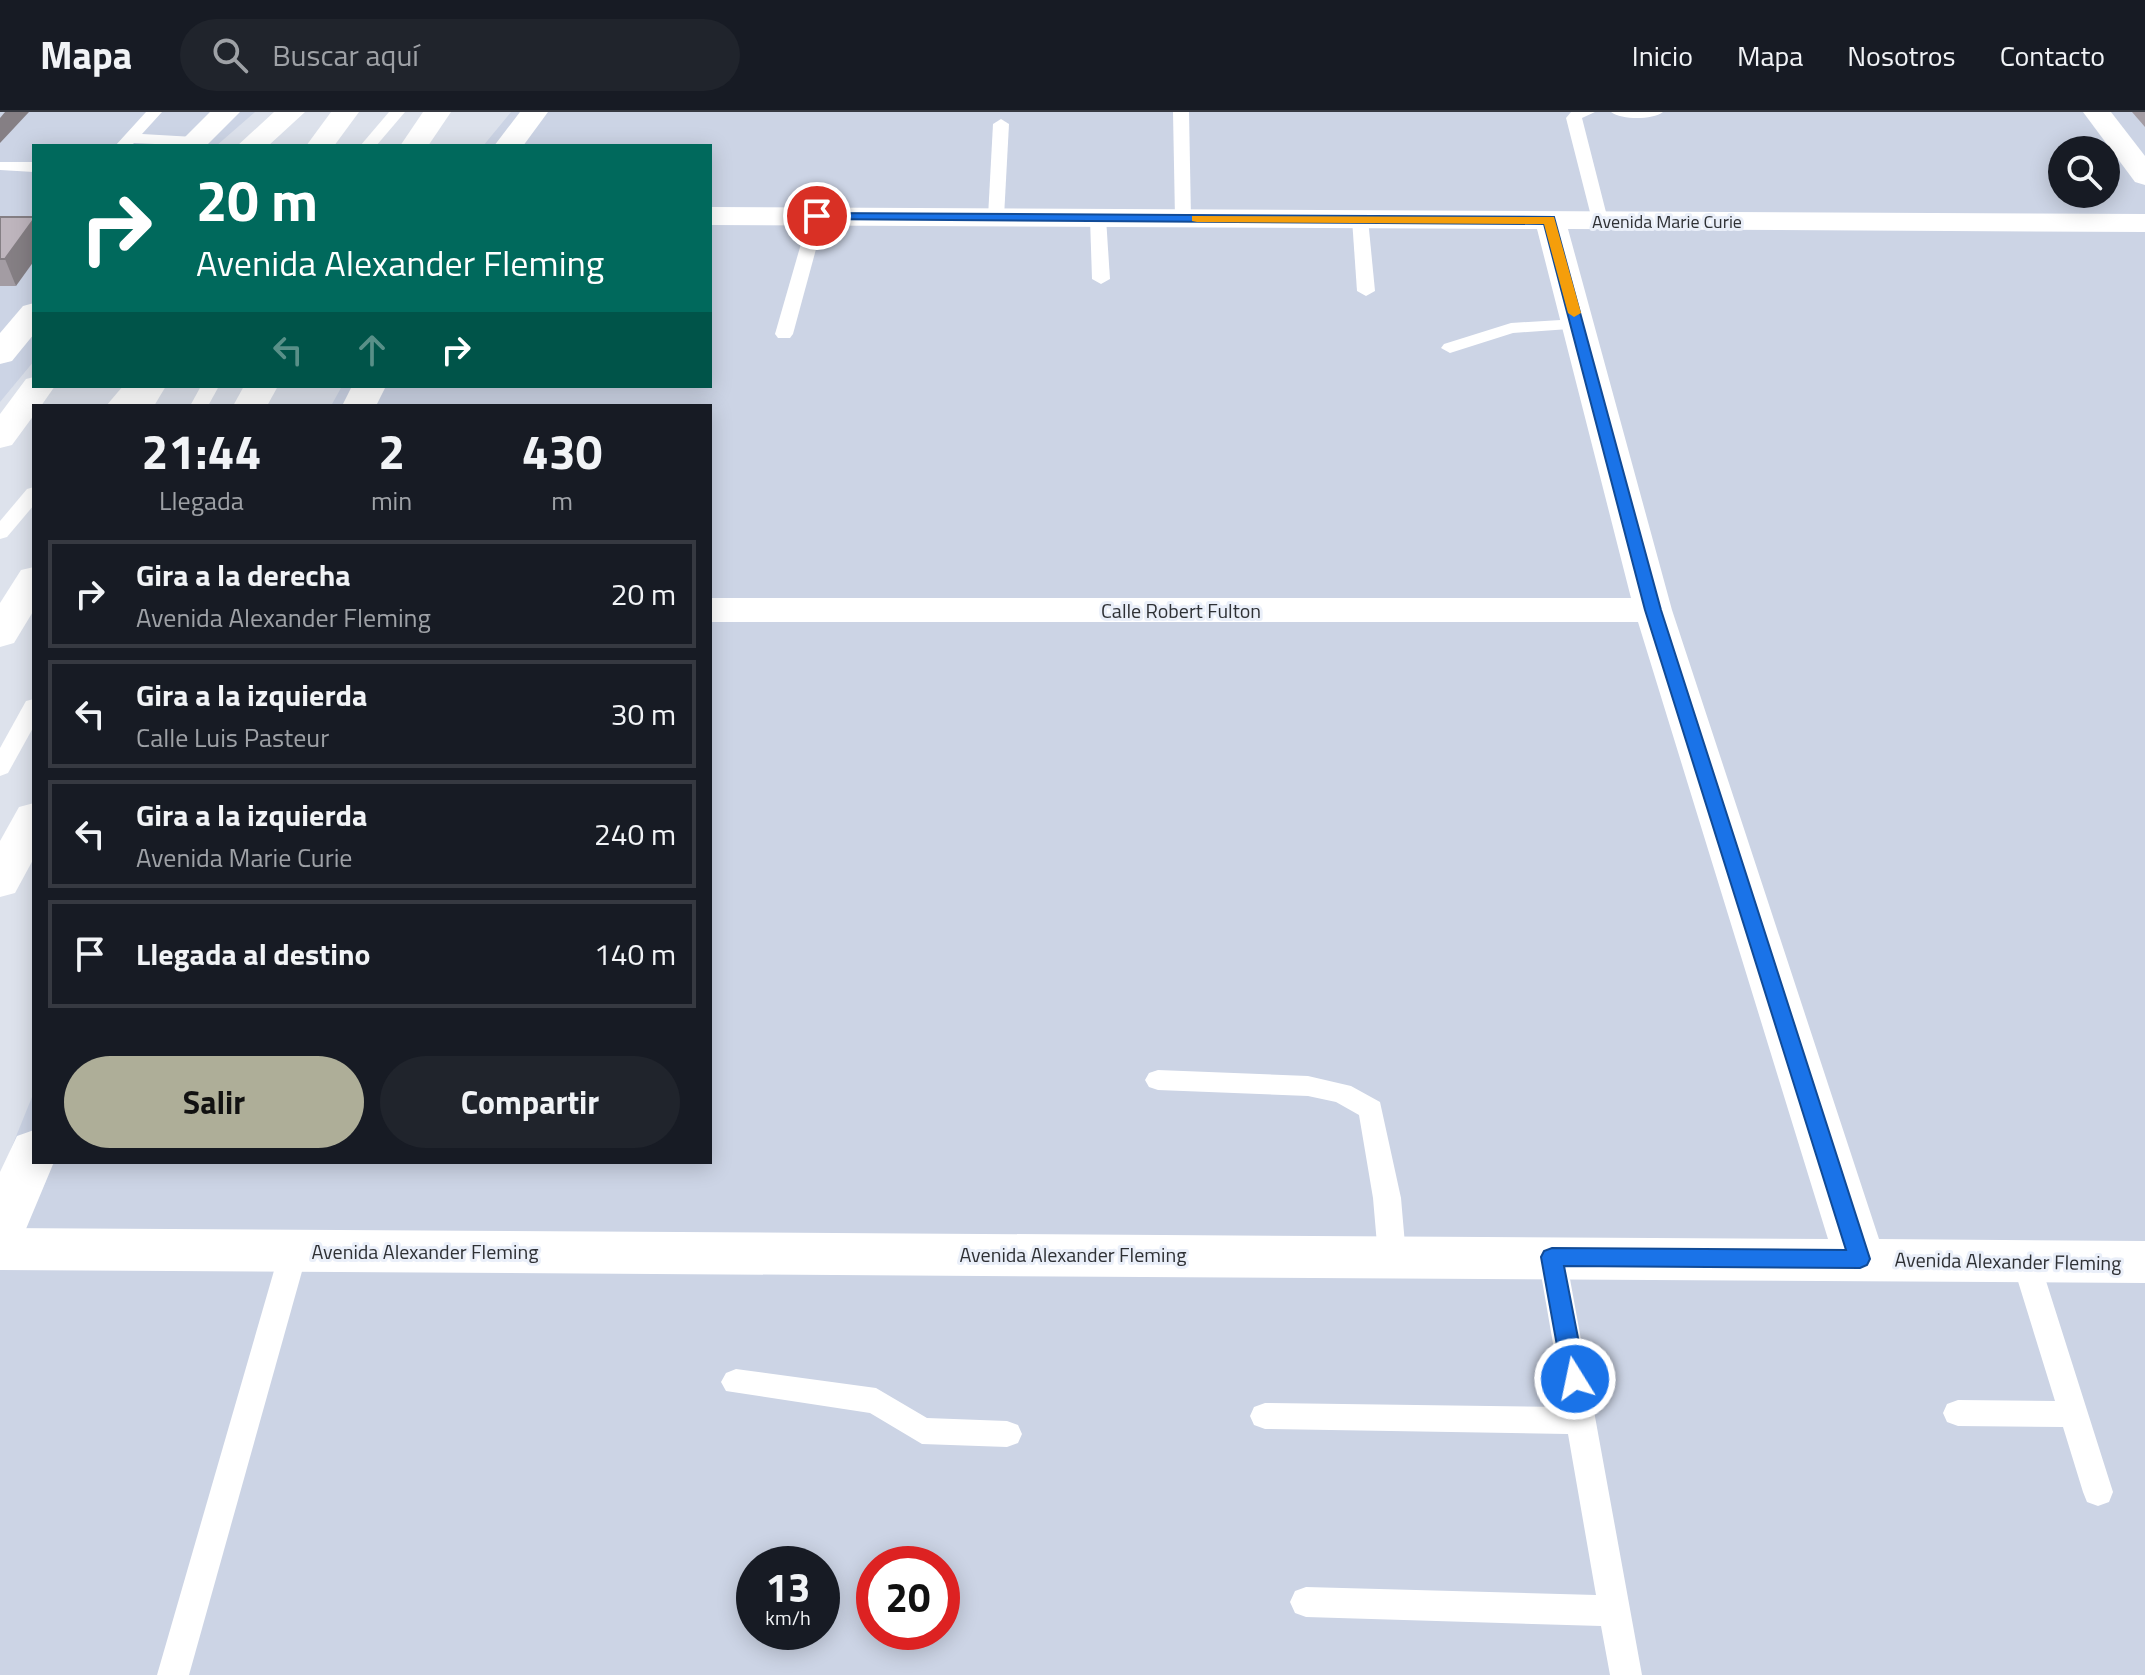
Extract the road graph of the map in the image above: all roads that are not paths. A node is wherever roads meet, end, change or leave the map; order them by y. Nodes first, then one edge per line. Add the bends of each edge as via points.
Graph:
1 (154, 112) edge
2 (226, 112) edge
3 (291, 112) edge
4 (345, 112) edge
5 (397, 112) edge
6 (437, 112) edge
7 (534, 112) edge
8 (1181, 112) edge
9 (1587, 112) edge
10 (1619, 112) edge
11 (1655, 112) edge
12 (2097, 112) edge
13 (1001, 124) dead end
14 (127, 142) edge
15 (192, 144) edge
16 (253, 144) edge
17 (321, 144) edge
18 (370, 144) edge
19 (415, 144) edge
20 (510, 144) edge
21 (3, 166) dead end
22 (32, 167) edge
23 (2145, 176) edge
24 (712, 216) edge
25 (817, 216) junction
26 (996, 217) junction
27 (1098, 218) junction
28 (1183, 218) junction
29 (1360, 219) junction
30 (1550, 220) junction
31 (1600, 220) junction
32 (2145, 223) edge
33 (1101, 279) dead end
34 (1366, 291) dead end
35 (32, 315) edge
36 (1577, 324) junction
37 (784, 334) dead end
38 (1450, 348) dead end
39 (0, 354) edge
40 (37, 388) edge
41 (131, 388) edge
42 (117, 404) edge
43 (0, 438) edge
44 (32, 495) edge
45 (0, 533) edge
46 (32, 581) edge
47 (712, 610) edge
48 (1653, 610) junction
49 (0, 635) edge
50 (32, 710) edge
51 (0, 768) edge
52 (32, 821) edge
53 (0, 882) edge
54 (1158, 1080) dead end
55 (32, 1155) edge
56 (0, 1233) edge
57 (0, 1249) edge
58 (294, 1250) junction
59 (1392, 1256) junction
60 (1552, 1257) junction
61 (1860, 1259) junction
62 (2026, 1262) junction
63 (2145, 1262) edge
64 (736, 1382) dead end
65 (1958, 1413) dead end
66 (2075, 1414) junction
67 (1265, 1416) dead end
68 (1582, 1421) junction
69 (1007, 1434) dead end
70 (2098, 1492) dead end
71 (1306, 1602) dead end
72 (1615, 1611) junction
73 (173, 1675) edge
74 (1626, 1675) edge

1 - 14 lane
2 - 15 main road
3 - 16 main road
4 - 17 main road
5 - 18 lane
6 - 19 main road
7 - 20 main road
8 - 28 lane
9 - 31 lane via 1574,118
10 - 11 lane
12 - 23 main road
13 - 26 lane
14 - 15 lane
21 - 22 lane
24 - 25 main road, Avenida Marie Curie
25 - 26 main road, Avenida Marie Curie
25 - 37 lane
26 - 27 main road, Avenida Marie Curie
27 - 28 main road, Avenida Marie Curie
27 - 33 lane
28 - 29 main road, Avenida Marie Curie
29 - 30 main road, Avenida Marie Curie
29 - 34 lane
30 - 31 main road, Avenida Marie Curie
30 - 36 main road
31 - 32 main road, Avenida Marie Curie
35 - 39 main road
36 - 38 lane via 1511,328
36 - 48 main road
40 - 43 main road
41 - 42 lane
44 - 45 lane
46 - 49 main road
47 - 48 main road, Calle Robert Fulton
48 - 61 main road
50 - 51 lane
52 - 53 main road
54 - 59 lane via 1308,1086 1342,1093 1371,1109
55 - 56 main road
57 - 58 main road, Avenida Alexander Fleming
58 - 59 main road, Avenida Alexander Fleming
58 - 73 lane
59 - 60 main road, Avenida Alexander Fleming
60 - 61 main road, Avenida Alexander Fleming
60 - 68 lane
61 - 62 main road, Avenida Alexander Fleming
62 - 63 main road, Avenida Alexander Fleming
62 - 66 lane
64 - 69 lane via 876,1401 922,1431
65 - 66 lane
66 - 70 lane
67 - 68 lane
68 - 72 lane
71 - 72 lane
72 - 74 lane

